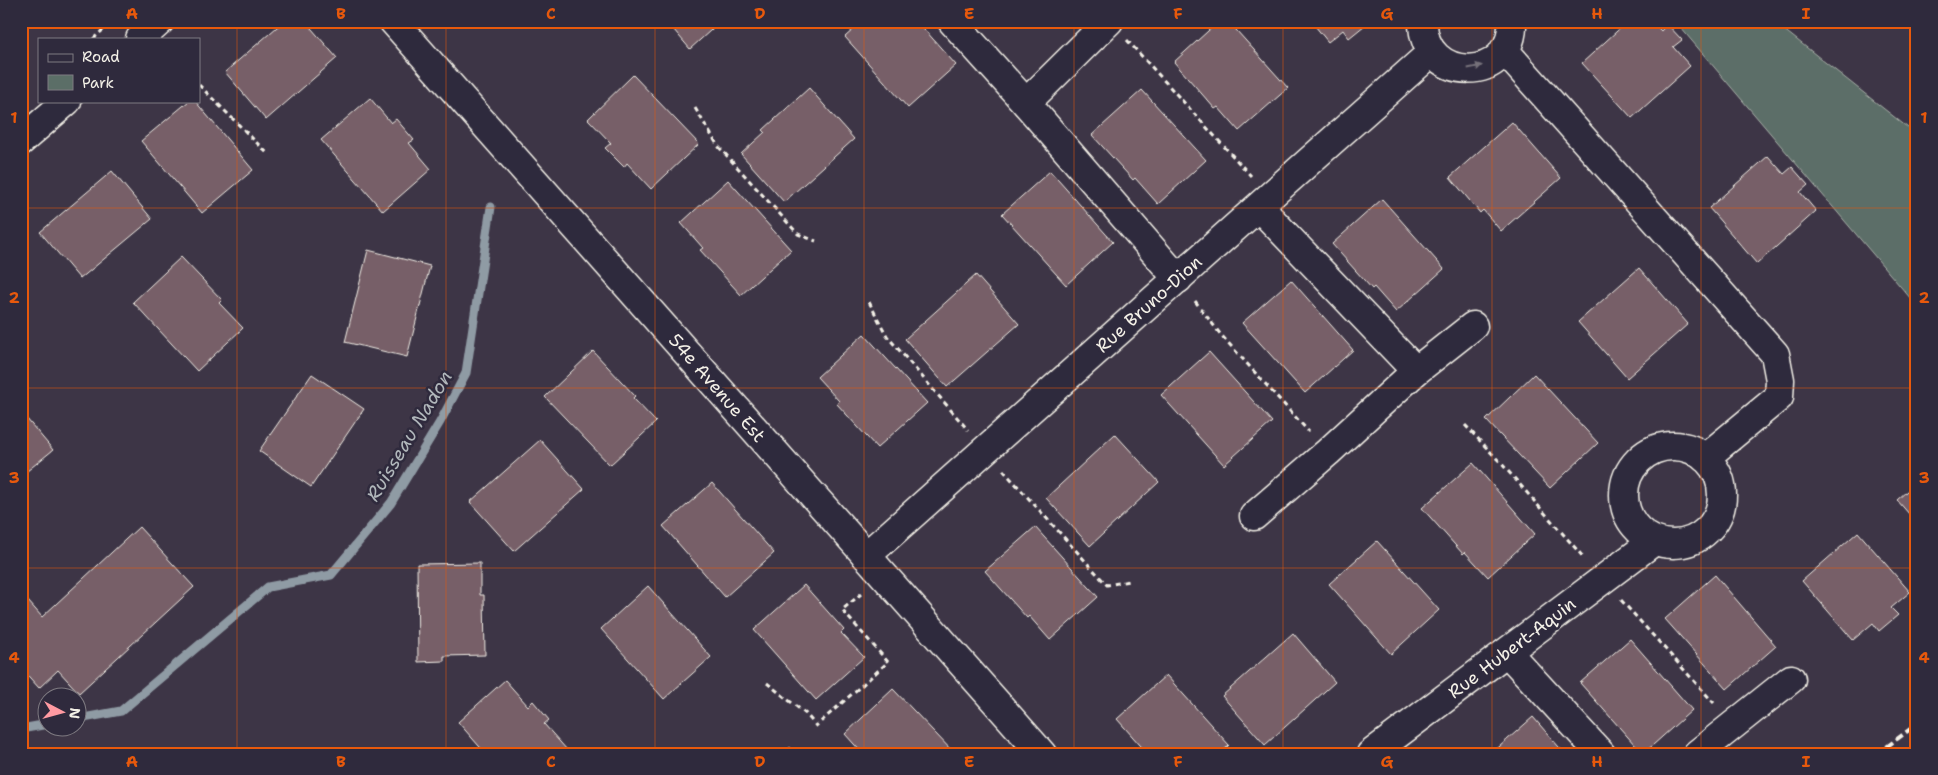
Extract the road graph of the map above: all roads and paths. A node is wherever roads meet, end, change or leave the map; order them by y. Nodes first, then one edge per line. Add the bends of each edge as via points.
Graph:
1 (113, 21) edge
2 (160, 21) edge
3 (393, 21) edge
4 (952, 21) edge
5 (1423, 21) edge
6 (1512, 21) edge
7 (1116, 28) edge
8 (94, 38) edge
9 (141, 38) edge
10 (1504, 50) junction
11 (1432, 52) junction
12 (200, 86) edge
13 (66, 102) edge
14 (1026, 103) junction
15 (695, 108) dead end
16 (21, 141) edge
17 (267, 152) dead end
18 (1265, 202) junction
19 (816, 241) dead end
20 (1178, 279) junction
21 (1473, 326) dead end
22 (1416, 371) junction
23 (1328, 452) junction
24 (1705, 458) junction
25 (1254, 516) dead end
26 (1654, 541) junction
27 (866, 556) junction
28 (861, 594) dead end
29 (1507, 652) junction
30 (1791, 679) dead end
31 (767, 683) dead end
32 (1042, 754) edge
33 (1371, 754) edge
34 (1601, 754) edge
35 (1697, 754) edge

1 - 8 path
2 - 9 street
3 - 27 street, 54e Avenue Est
4 - 14 street
5 - 11 street via 1423,31
6 - 10 street via 1512,31
7 - 14 street
7 - 18 path
11 -> 10 street via 1450,66 1474,70 1494,61
10 - 24 street via 1775,354 1780,380 1779,397
11 - 18 street, Rue Bruno-Dion
12 - 17 path
13 - 16 street
14 - 20 street
15 - 19 path via 718,146 791,227 798,234
18 - 20 street, Rue Bruno-Dion
18 - 22 street
20 - 23 path via 1221,335
20 - 27 street, Rue Bruno-Dion
21 - 22 street
22 - 23 street
23 - 25 street
24 - 26 street via 1721,483 1722,503 1714,524 1702,536 1680,545
24 - 26 street via 1695,450 1666,446 1650,451 1630,471 1624,487 1629,519 1639,532
26 - 29 street, Rue Hubert-Aquin
27 - 32 street, 54e Avenue Est
28 - 31 path via 842,610 888,662 816,726
29 - 33 street, Rue Hubert-Aquin
29 - 34 street
30 - 35 street

